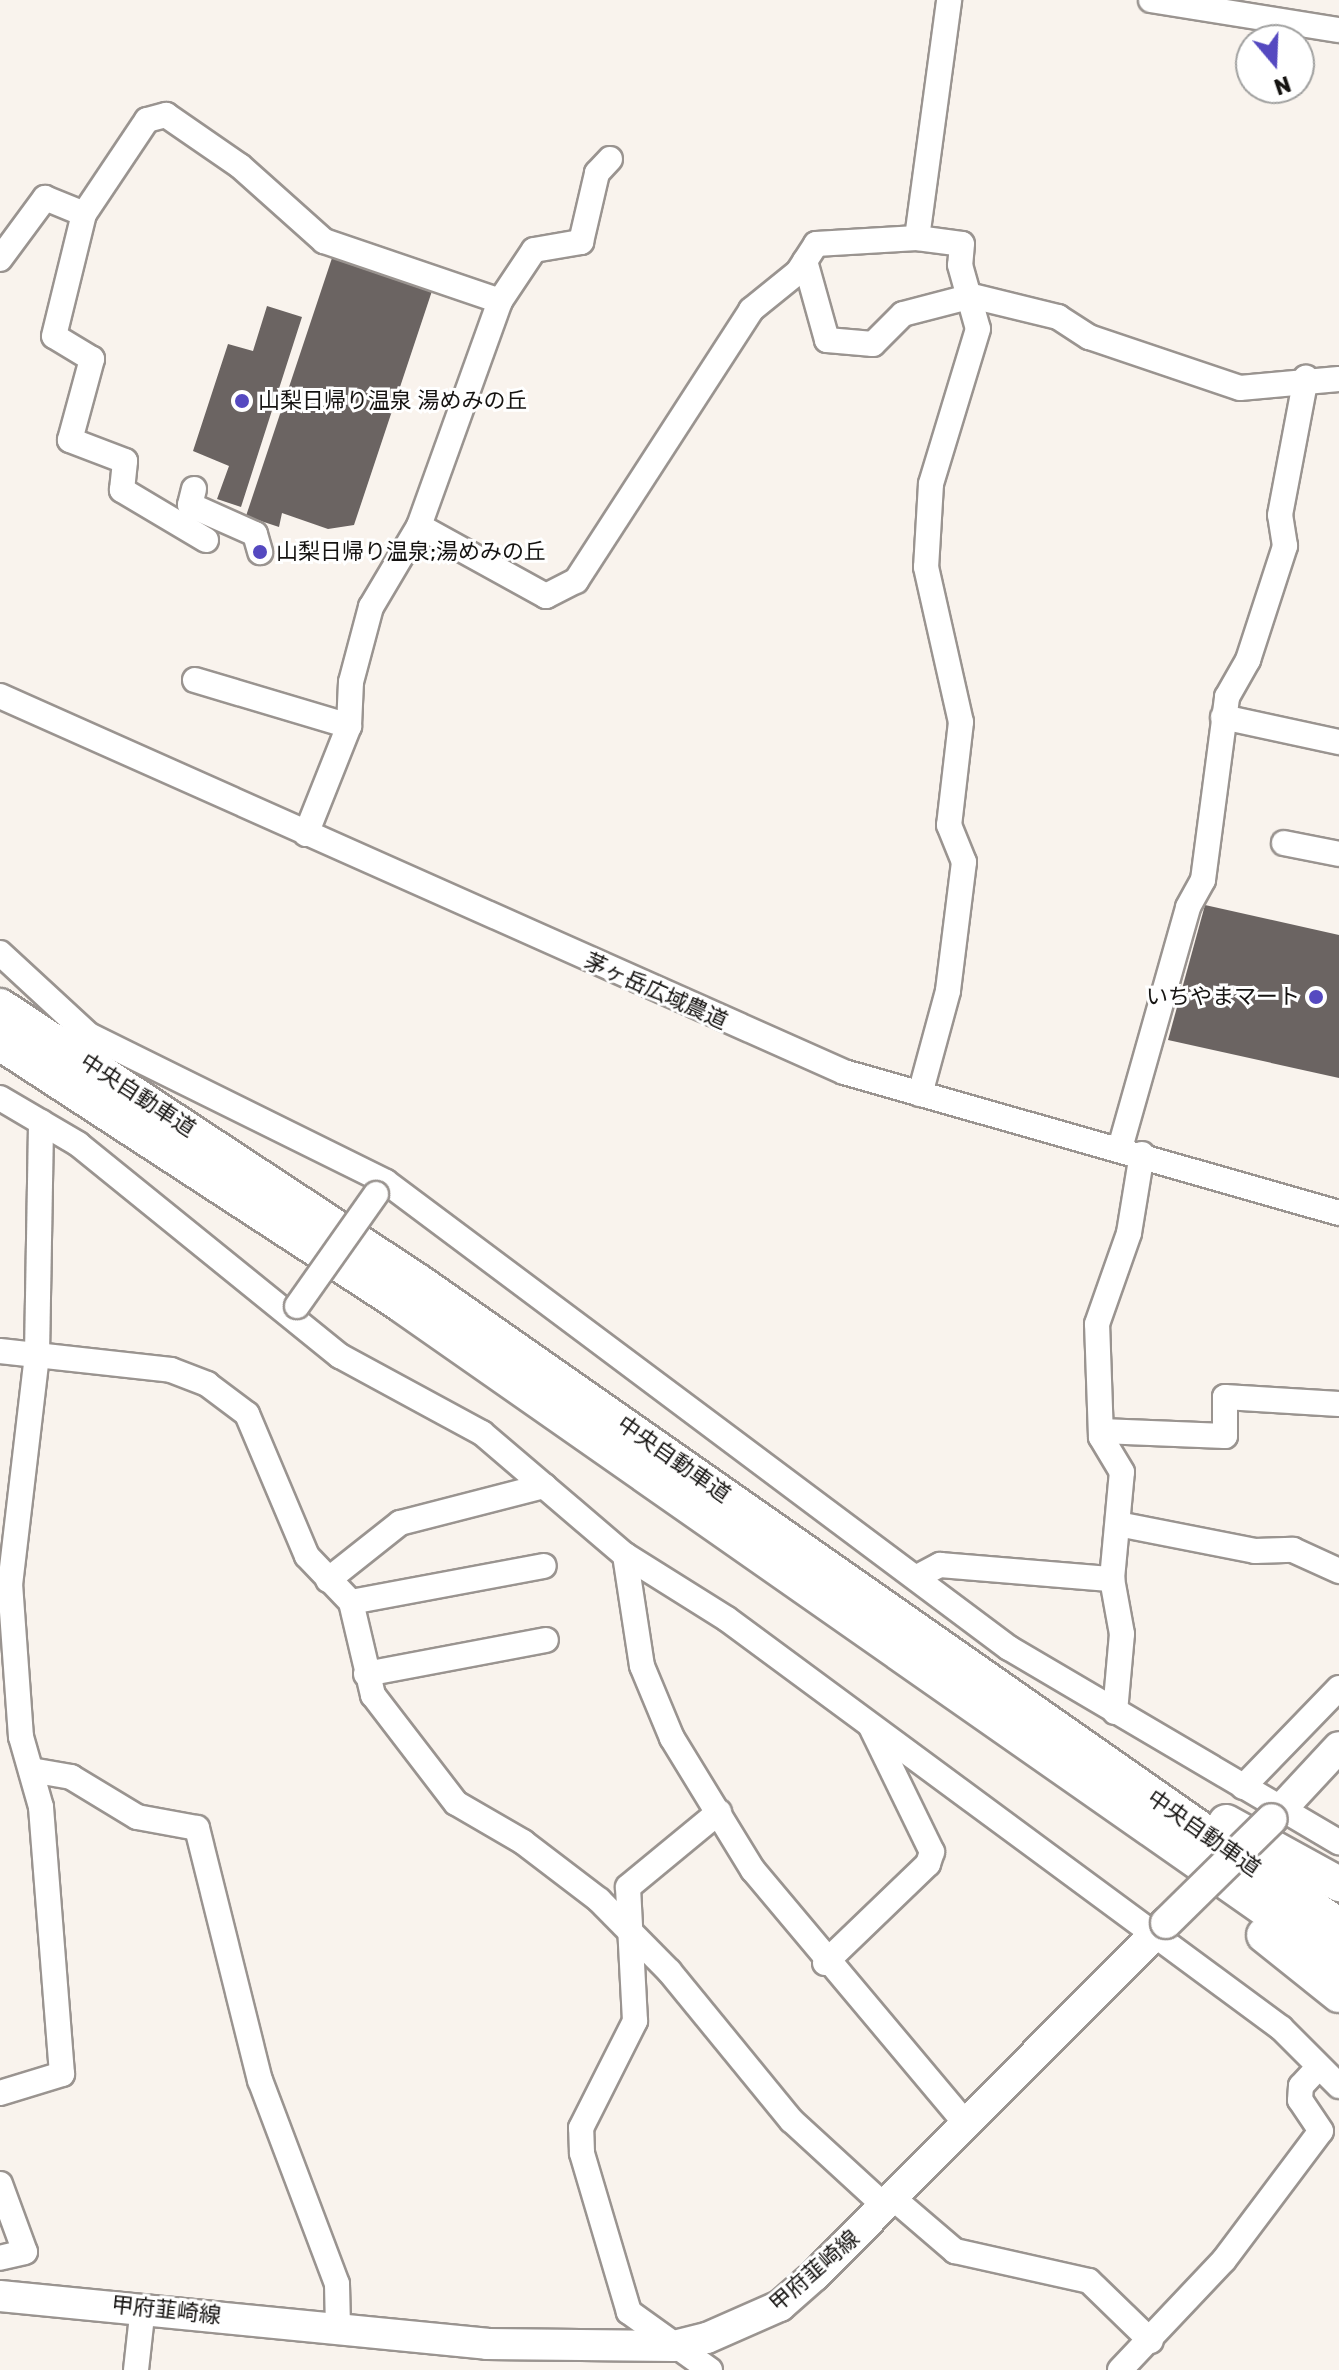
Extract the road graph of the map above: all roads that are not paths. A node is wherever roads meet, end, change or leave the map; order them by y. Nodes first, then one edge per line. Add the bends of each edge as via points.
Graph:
1 (949, 0) edge
2 (1151, 0) edge
3 (1267, 9) edge
4 (1339, 30) edge
5 (610, 159) dead end
6 (84, 214) junction
7 (917, 238) junction
8 (0, 259) edge
9 (805, 261) junction
10 (972, 296) junction
11 (500, 301) junction
12 (1306, 377) junction
13 (1339, 379) edge
14 (194, 489) dead end
15 (419, 526) junction
16 (206, 540) dead end
17 (260, 552) dead end
18 (195, 680) dead end
19 (0, 696) edge
20 (1223, 717) junction
21 (349, 726) junction
22 (1339, 742) edge
23 (306, 834) junction
24 (1284, 843) dead end
25 (1339, 854) edge
26 (0, 953) edge
27 (0, 1006) edge
28 (0, 1043) edge
29 (920, 1094) junction
30 (0, 1098) edge
31 (41, 1122) junction
32 (1131, 1151) junction
33 (381, 1188) junction
34 (1339, 1213) edge
35 (293, 1312) junction
36 (0, 1351) edge
37 (37, 1355) junction
38 (1339, 1404) edge
39 (1101, 1431) junction
40 (544, 1486) junction
41 (1118, 1524) junction
42 (625, 1555) junction
43 (544, 1566) dead end
44 (1339, 1571) edge
45 (919, 1576) junction
46 (1112, 1579) junction
47 (328, 1580) junction
48 (351, 1602) junction
49 (546, 1640) dead end
50 (958, 1661) junction
51 (366, 1674) junction
52 (1339, 1688) edge
53 (1115, 1712) junction
54 (873, 1725) junction
55 (1339, 1747) edge
56 (1031, 1748) junction
57 (31, 1770) junction
58 (1243, 1787) junction
59 (719, 1812) junction
60 (1277, 1815) junction
61 (1339, 1842) edge
62 (1339, 1884) edge
63 (1339, 1926) edge
64 (1161, 1930) junction
65 (632, 1934) junction
66 (1339, 1961) edge
67 (825, 1963) junction
68 (1339, 1995) edge
69 (1319, 2067) junction
70 (1339, 2086) edge
71 (0, 2093) edge
72 (966, 2124) junction
73 (0, 2184) edge
74 (889, 2202) junction
75 (0, 2258) edge
76 (0, 2296) edge
77 (143, 2307) junction
78 (338, 2328) junction
79 (1151, 2341) junction
80 (674, 2358) edge
81 (136, 2370) edge
82 (710, 2370) edge
83 (1120, 2370) edge

1 - 7 street
2 - 3 street
3 - 4 street
5 - 11 street via 597,173 581,242 534,250
6 - 8 street via 45,198
6 - 11 street via 147,120 166,115 240,166 324,241
6 - 16 street via 54,336 92,359 70,440 125,461 122,490
7 - 9 street via 829,241
7 - 10 street via 962,244 960,265
9 - 10 street via 827,340 873,344 903,314
9 - 15 street via 751,310 651,470 560,593 546,596
10 - 12 street via 1058,317 1089,337 1240,388
10 - 29 street via 978,329 931,484 926,567 961,722 949,825 964,862 948,991
11 - 15 street
12 - 13 street
12 - 20 street via 1280,515 1285,546
14 - 17 street via 190,505 255,534
15 - 21 street via 371,607 351,682
18 - 21 street
19 - 23 street, 茅ヶ岳広域農道
20 - 22 street
20 - 32 street via 1203,880 1188,907
21 - 23 street
23 - 29 street, 茅ヶ岳広域農道 via 757,1037
24 - 25 street
26 - 33 street via 89,1035
27 - 50 highway, 中央自動車道 via 431,1290
28 - 56 highway, 中央自動車道 via 403,1306
29 - 32 street, 茅ヶ岳広域農道
30 - 31 street
31 - 35 street via 90,1153
31 - 37 street
32 - 34 street, 茅ヶ岳広域農道
32 - 39 street via 1129,1233 1097,1324
33 - 35 street, bridge
33 - 45 street
35 - 40 street via 482,1433
36 - 37 street
37 - 47 street via 171,1370 207,1384 247,1414 307,1556
37 - 57 street via 23,1514 9,1558 21,1737
38 - 39 street via 1225,1397 1225,1436
39 - 41 street via 1122,1472
40 - 42 street
40 - 47 street via 400,1523
41 - 44 street via 1255,1551 1293,1550
41 - 46 street
42 - 54 street
42 - 59 street via 642,1666 672,1738
43 - 48 street
45 - 46 street via 940,1565
45 - 53 street via 1009,1648
46 - 53 street via 1122,1634
47 - 48 street
48 - 51 street
49 - 51 street
50 - 62 highway
50 - 63 highway, 中央自動車道
51 - 65 street via 373,1695 456,1803 523,1842
52 - 58 street
53 - 58 street
54 - 64 street
54 - 67 street via 868,1731 932,1852
55 - 60 main road, 甲府韮崎線
56 - 66 highway, 中央自動車道
56 - 68 highway
57 - 71 street via 41,1807 62,2074
57 - 78 street via 71,1777 137,1817 197,1828 260,2080 337,2284
58 - 60 street
59 - 65 street via 636,1874 628,1887
59 - 67 street
60 - 61 street
60 - 64 main road, 甲府韮崎線, bridge
64 - 69 street via 1281,2028
64 - 72 main road, 甲府韮崎線
65 - 74 street via 791,2120
65 - 80 street via 635,2021 585,2109 582,2153 618,2291 629,2312
67 - 72 street
69 - 70 street
69 - 79 street via 1301,2086 1300,2100 1321,2131 1224,2260
72 - 74 main road, 甲府韮崎線
73 - 75 street via 25,2252
74 - 79 street via 955,2251 1089,2281
74 - 80 main road, 甲府韮崎線 via 780,2306
76 - 77 main road, 甲府韮崎線
77 - 78 main road, 甲府韮崎線
77 - 81 street
78 - 80 main road, 甲府韮崎線
79 - 83 street
80 - 82 street

